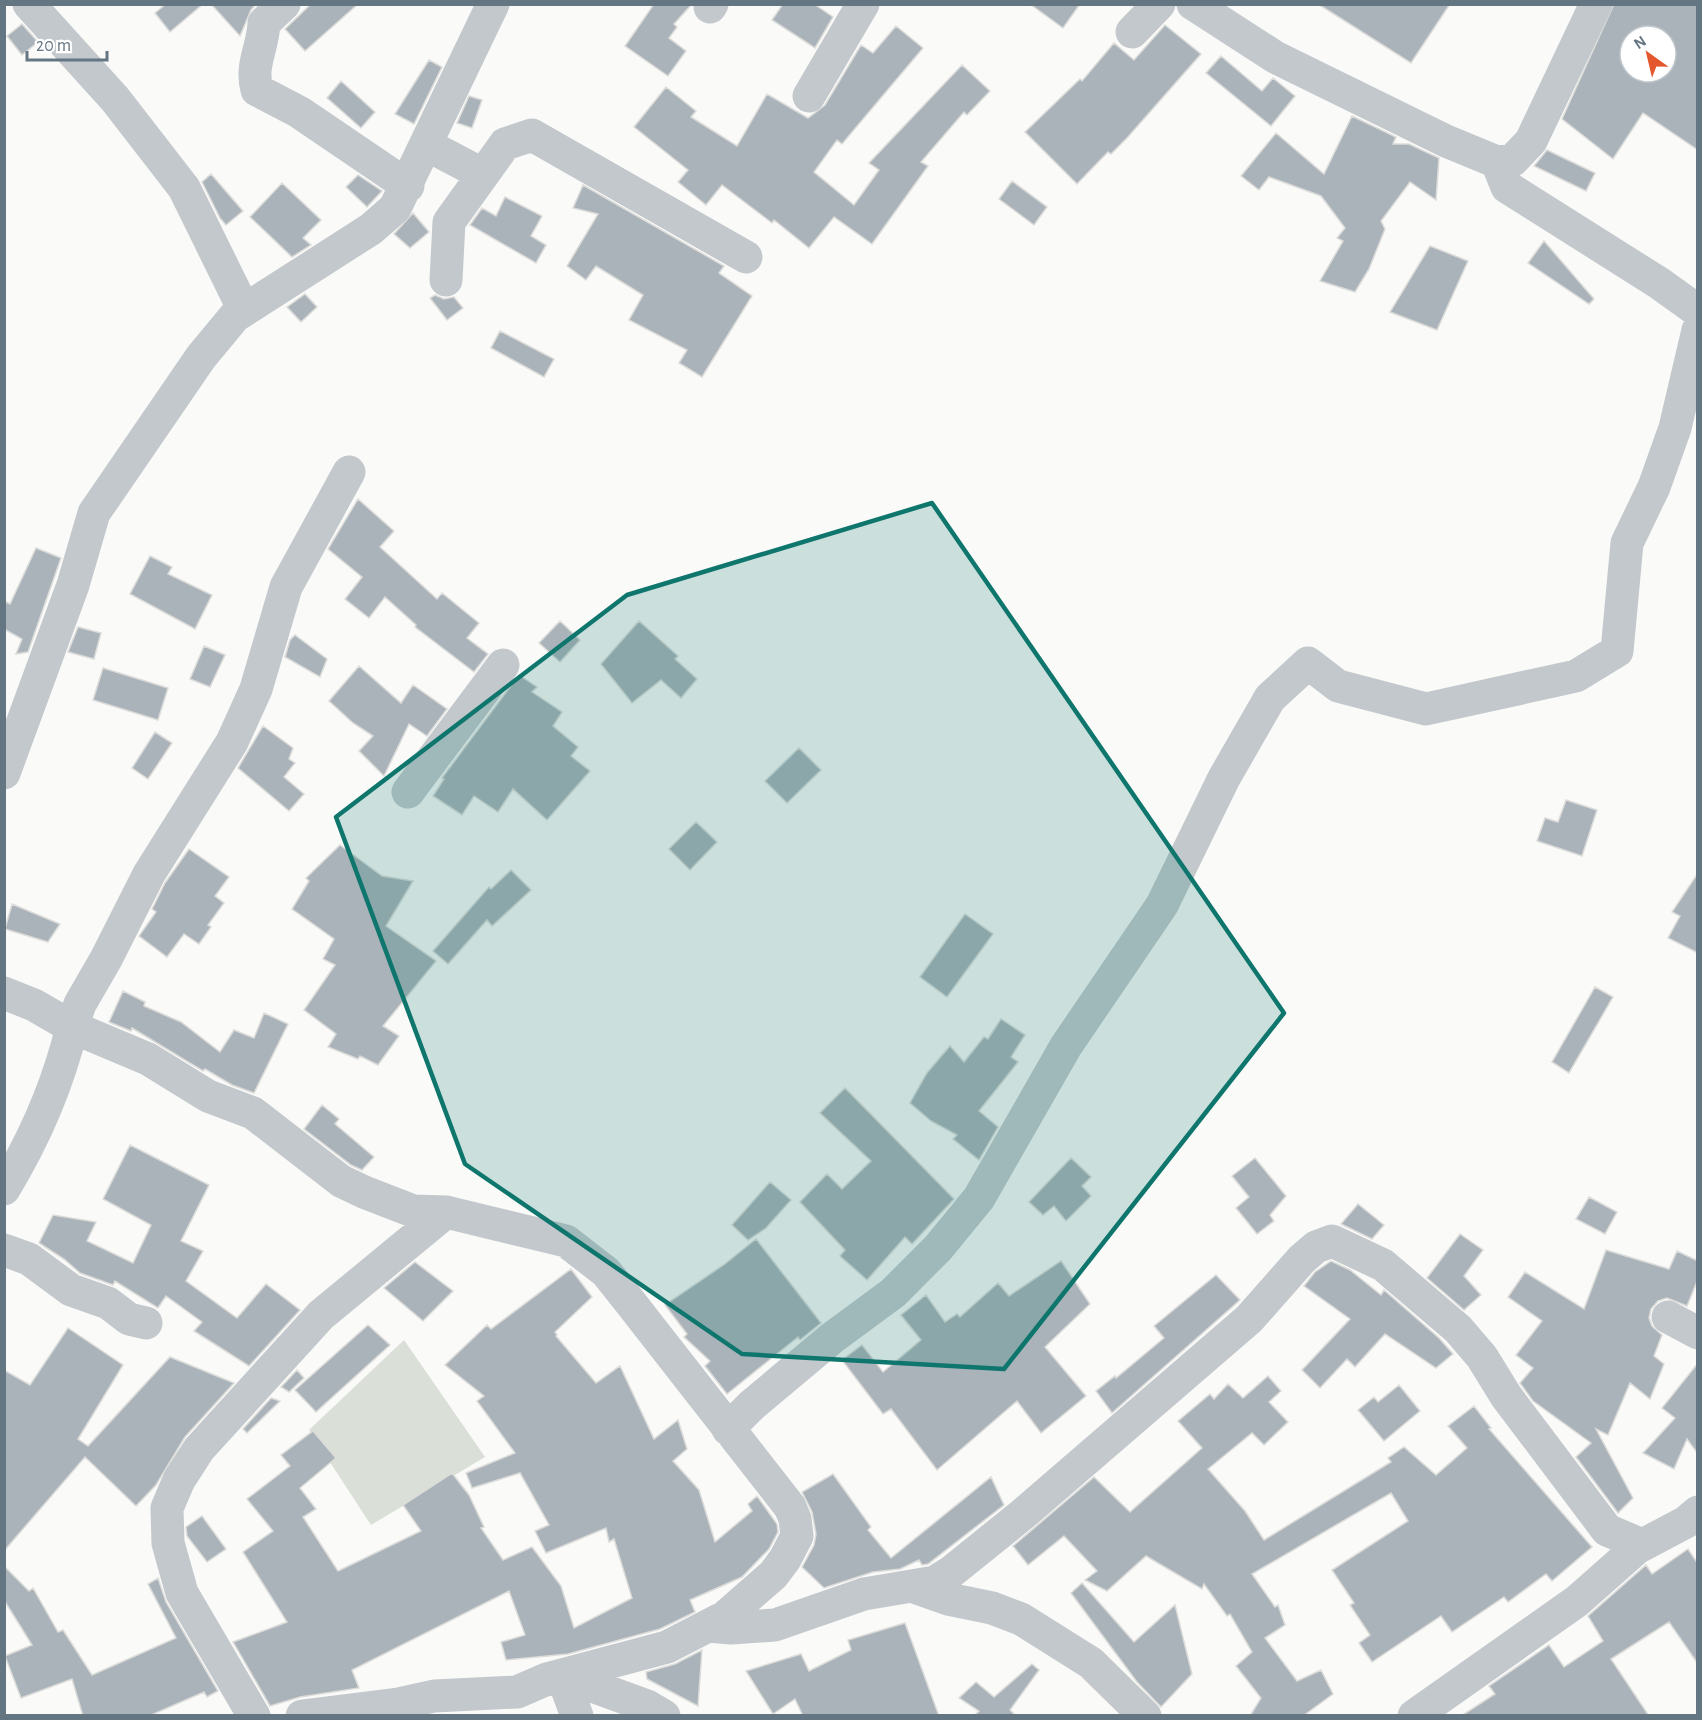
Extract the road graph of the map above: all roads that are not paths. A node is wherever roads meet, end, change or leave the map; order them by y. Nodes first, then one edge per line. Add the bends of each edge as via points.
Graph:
1 (29, 4) edge
2 (284, 4) edge
3 (493, 4) edge
4 (863, 4) edge
5 (1159, 4) edge
6 (1193, 4) edge
7 (1596, 4) edge
8 (1132, 32) dead end
9 (808, 96) dead end
10 (427, 145) junction
11 (1497, 162) junction
12 (482, 174) junction
13 (408, 186) junction
14 (746, 257) dead end
15 (446, 280) dead end
16 (244, 310) junction
17 (1698, 311) edge
18 (1698, 330) edge
19 (350, 472) dead end
20 (503, 665) dead end
21 (4, 773) edge
22 (408, 792) dead end
23 (4, 993) edge
24 (72, 1027) junction
25 (4, 1190) edge
26 (447, 1212) junction
27 (4, 1250) edge
28 (1668, 1317) dead end
29 (146, 1323) dead end
30 (1698, 1333) edge
31 (728, 1429) junction
32 (1698, 1512) edge
33 (1642, 1545) junction
34 (914, 1587) junction
35 (708, 1626) junction
36 (562, 1675) junction
37 (400, 1710) edge
38 (254, 1716) edge
39 (302, 1716) edge
40 (577, 1716) edge
41 (664, 1716) edge
42 (1145, 1716) edge
43 (1413, 1716) edge

1 - 16 street via 115,99 184,188
2 - 13 street via 264,23 253,77 257,90 299,112
3 - 10 street
4 - 9 street
5 - 8 street
6 - 11 street via 1275,57
7 - 11 street via 1531,141 1513,160
10 - 12 street
10 - 13 street
11 - 17 street via 1508,188
12 - 14 street via 505,144 532,135
12 - 15 street via 449,222
13 - 16 street via 395,208 371,229
16 - 21 street via 201,357 94,513 73,585
18 - 31 street via 1675,428 1654,488 1627,543 1617,651 1576,676 1425,709 1338,686 1308,663 1270,699 1224,778 1162,905 1066,1046 974,1205 893,1293 832,1338
19 - 24 street via 286,587 256,689 232,742 149,874 80,1004
20 - 22 street
23 - 24 street
24 - 25 street via 62,1069 44,1113
24 - 26 street via 148,1059 208,1096 253,1113 341,1182 413,1211
26 - 31 street via 566,1241 580,1251 606,1272
26 - 38 street via 321,1315 199,1449 167,1508 168,1543 182,1593
27 - 29 street via 29,1259 71,1290 108,1303 129,1319
28 - 30 street
31 - 35 street via 790,1507 796,1536 773,1575 725,1617
32 - 33 street
33 - 34 street via 1607,1530 1458,1329 1383,1265 1332,1241 1316,1247 1302,1259 1250,1319 1015,1521 951,1572 935,1582
33 - 43 street via 1578,1601
34 - 35 street via 864,1594 775,1625
34 - 42 street via 1021,1619 1091,1663
35 - 36 street via 667,1647
36 - 37 street via 517,1692 434,1696
36 - 40 street
36 - 41 street
37 - 39 street

